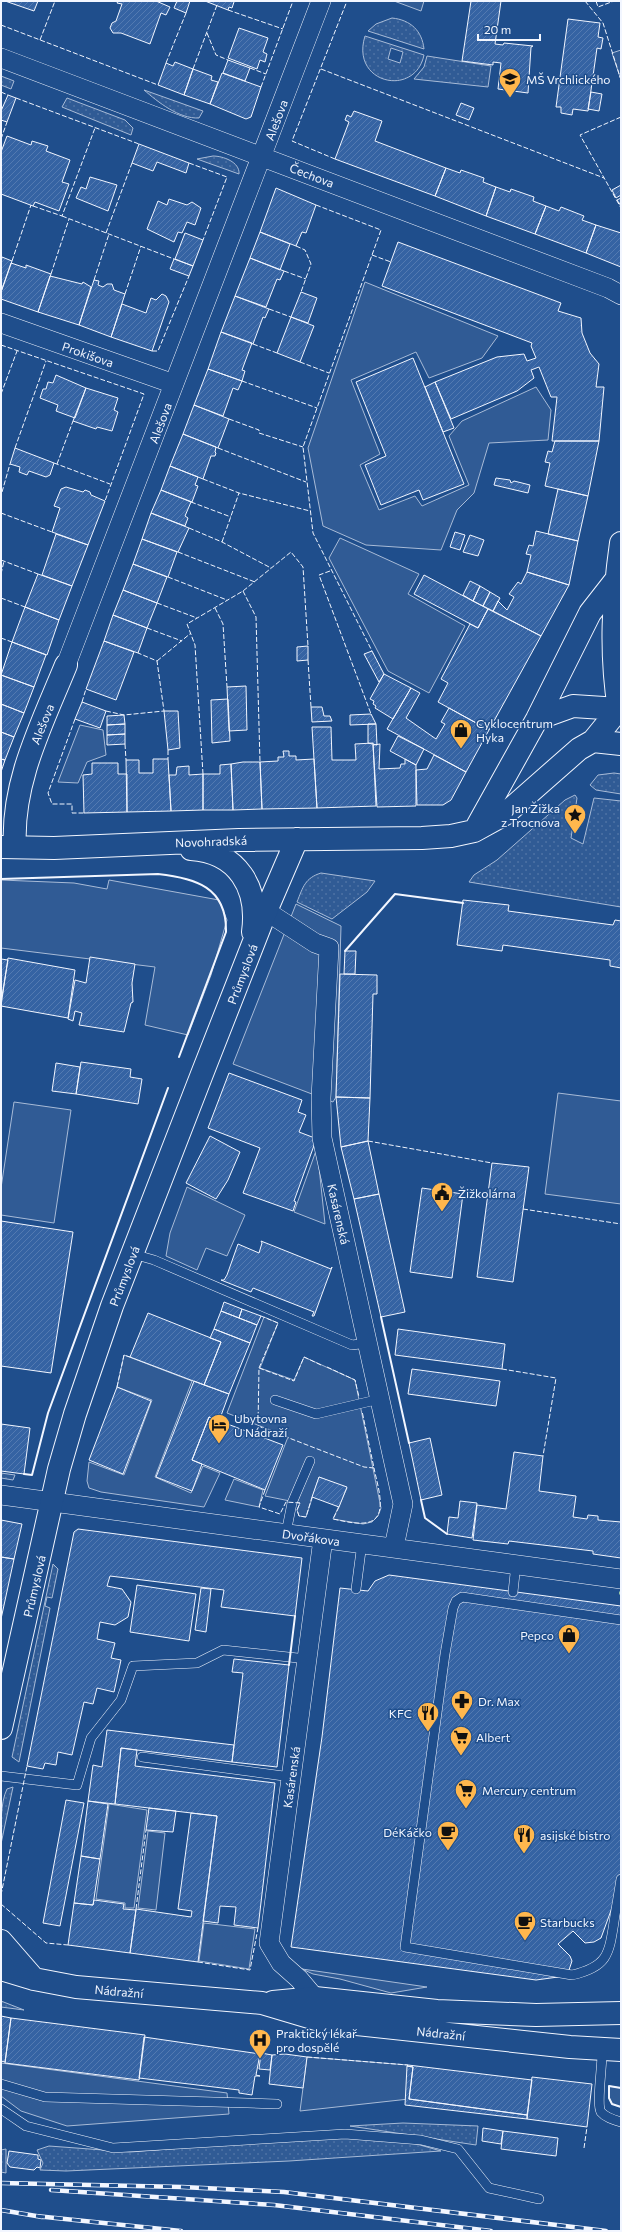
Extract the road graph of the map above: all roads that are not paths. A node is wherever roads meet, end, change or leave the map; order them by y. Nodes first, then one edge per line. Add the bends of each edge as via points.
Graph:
1 (321, 1) edge
2 (1, 58) edge
3 (262, 156) junction
4 (621, 296) edge
5 (1, 323) edge
6 (174, 384) junction
7 (621, 543) edge
8 (615, 581) junction
9 (66, 665) joint
10 (620, 710) edge
11 (537, 719) junction
12 (593, 741) junction
13 (621, 744) edge
14 (474, 831) junction
15 (297, 839) junction
16 (146, 843) junction
17 (8, 847) edge
18 (266, 911) junction
19 (250, 952) junction
20 (133, 1254) junction
21 (367, 1343) junction
22 (380, 1399) junction
23 (275, 1400) dead end
24 (310, 1461) dead end
25 (1, 1495) edge
26 (53, 1501) junction
27 (286, 1534) junction
28 (323, 1539) junction
29 (362, 1543) junction
30 (394, 1547) junction
31 (513, 1563) junction
32 (621, 1579) edge
33 (356, 1589) dead end
34 (510, 1591) dead end
35 (621, 1620) edge
36 (307, 1659) junction
37 (1, 1728) edge
38 (142, 1758) dead end
39 (1, 1776) edge
40 (291, 1777) junction
41 (621, 1879) edge
42 (1, 1941) edge
43 (1, 1969) edge
44 (34, 1979) junction
45 (315, 1998) junction
46 (262, 2004) junction
47 (621, 2013) edge
48 (612, 2049) edge
49 (1, 2084) edge
50 (277, 2104) dead end
51 (1, 2109) edge
52 (621, 2122) edge
53 (539, 2198) dead end

1 - 3 street, Alešova
2 - 3 street, Čechova
3 - 4 street, Čechova via 608,288
3 - 6 street, Alešova
5 - 6 street, Prokišova
6 - 9 street, Alešova
7 - 8 street
8 - 10 street via 612,662
8 - 11 street via 590,613
9 - 17 street, Alešova via 22,776
10 - 11 street via 573,706
10 - 12 street
11 - 14 street
12 - 13 street
12 - 14 street, Novohradská via 579,748 505,814
14 - 15 street, Novohradská via 422,838
15 - 16 street, Novohradská
15 - 18 street, Průmyslová
16 - 17 street, Novohradská via 54,848
16 - 19 street via 196,849 223,857 239,870 249,886 253,903 254,923
18 - 19 street, Průmyslová
18 - 21 street, Kasárenská via 315,943 329,948 320,1098 322,1138
19 - 20 street, Průmyslová
20 - 21 lane via 154,1260 352,1345
20 - 26 street, Průmyslová via 75,1414
21 - 22 street, Kasárenská
22 - 23 lane via 316,1414
22 - 30 street, Kasárenská via 403,1504
24 - 27 lane via 292,1503
25 - 26 street, Dvořákova
26 - 27 street, Dvořákova
26 - 37 street, Průmyslová
27 - 28 street, Dvořákova
28 - 29 street, Dvořákova
28 - 36 street, Kasárenská
29 - 30 street, Dvořákova
29 - 33 lane
30 - 31 street, Dvořákova
31 - 32 street, Dvořákova
31 - 34 lane
35 - 41 lane via 462,1597 456,1601 445,1654 405,1947 572,1975 588,1971 602,1962 610,1951
36 - 39 lane via 223,1650 197,1663 133,1666 121,1700 91,1738 77,1785
36 - 40 street, Kasárenská
38 - 40 lane
40 - 45 street, Kasárenská via 269,1943 281,1963
42 - 44 street
43 - 44 street, Nádražní
44 - 46 street, Nádražní via 76,1987
45 - 46 street, Nádražní
45 - 47 street, Nádražní via 452,2012
46 - 48 street, Nádražní via 319,2020
48 - 52 lane via 603,2066 598,2104 602,2113
49 - 50 lane via 45,2097
51 - 53 lane via 26,2126 113,2148 345,2134 422,2140 458,2149 489,2188

